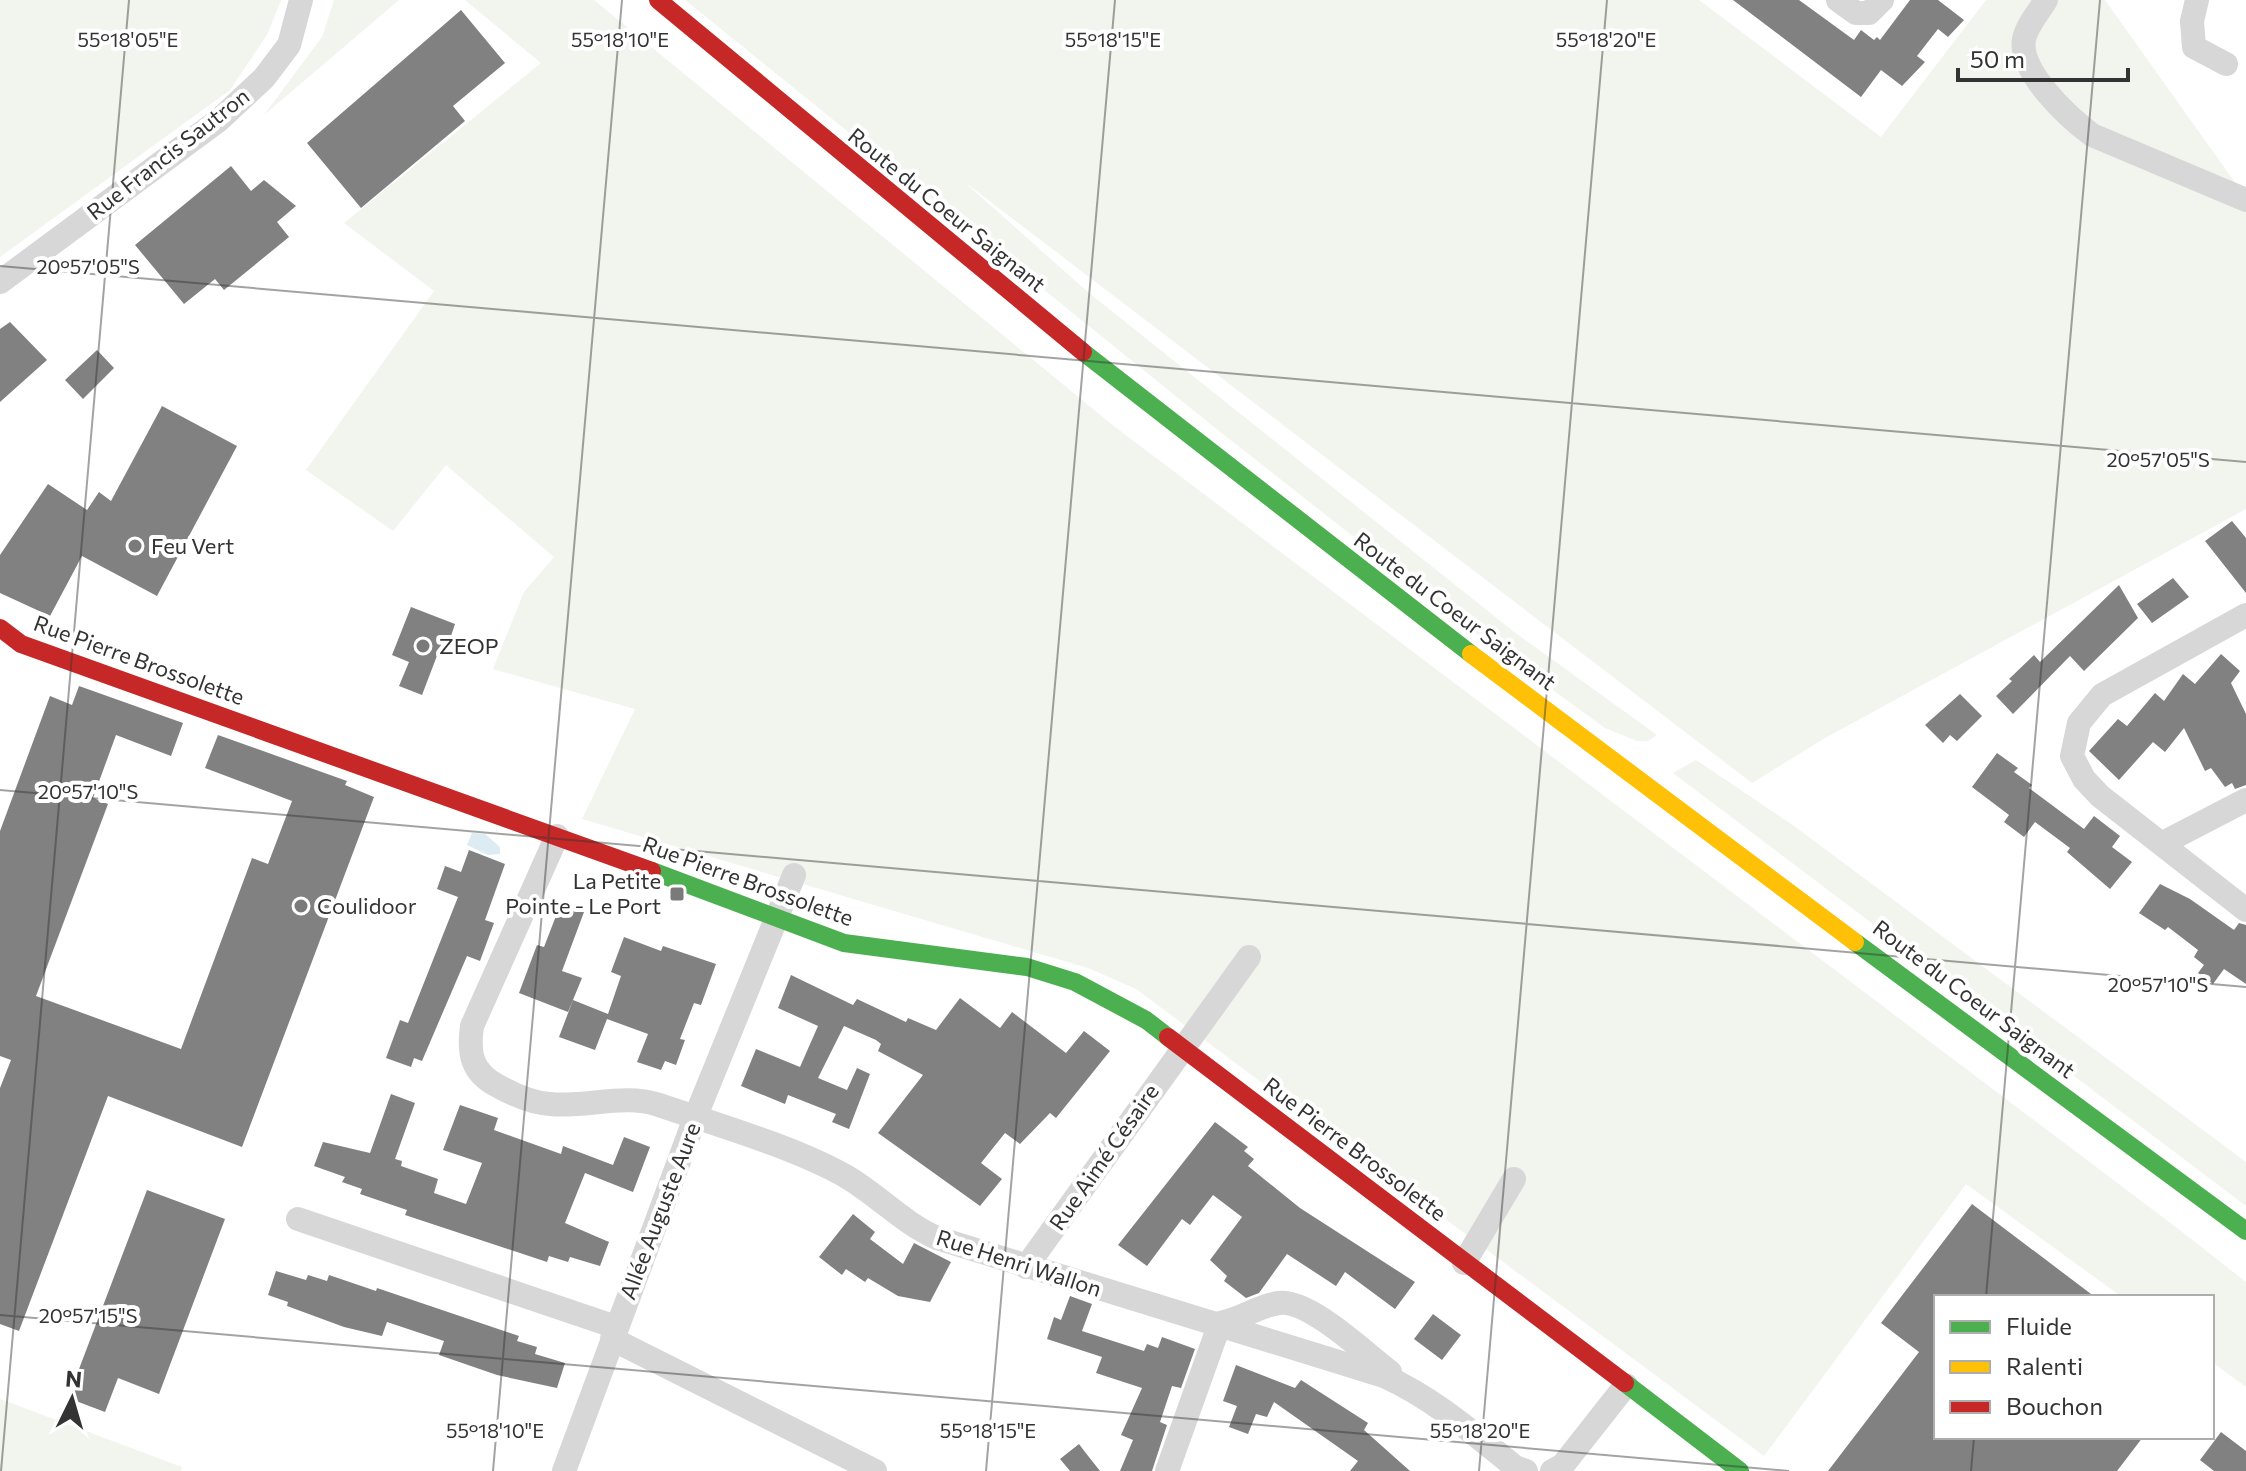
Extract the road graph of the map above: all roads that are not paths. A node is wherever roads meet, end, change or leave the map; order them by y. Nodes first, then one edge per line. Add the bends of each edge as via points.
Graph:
1 (301, 0) edge
2 (658, 0) edge
3 (1838, 0) edge
4 (1882, 0) edge
5 (2046, 0) edge
6 (2197, 0) edge
7 (2226, 64) dead end
8 (2246, 200) edge
9 (0, 282) edge
10 (2246, 615) edge
11 (0, 628) edge
12 (2246, 800) edge
13 (557, 836) junction
14 (2163, 843) junction
15 (794, 875) dead end
16 (2246, 910) edge
17 (777, 919) junction
18 (1249, 957) dead end
19 (1182, 1047) junction
20 (695, 1118) junction
21 (1514, 1179) dead end
22 (298, 1219) dead end
23 (2246, 1231) edge
24 (1464, 1263) junction
25 (1026, 1267) junction
26 (1220, 1323) junction
27 (614, 1333) junction
28 (1626, 1385) junction
29 (1414, 1390) junction
30 (564, 1471) edge
31 (875, 1471) edge
32 (1167, 1471) edge
33 (1526, 1471) edge
34 (1552, 1471) edge
35 (1740, 1471) edge

1 - 9 street, Rue Francis Sautron via 289,45 219,120
2 - 23 main road, Route du Coeur Saignant via 901,206 1290,516
3 - 4 street via 1856,13 1869,13
5 - 8 street via 2025,36 2023,53 2030,71 2076,123 2092,135
6 - 7 street via 2194,47
10 - 14 street via 2102,695 2079,723 2072,756 2084,779
11 - 13 main road, Rue Pierre Brossolette via 21,644
12 - 14 street
13 - 17 main road, Rue Pierre Brossolette
13 - 20 street, Rue Henri Wallon via 472,1026 473,1065 519,1097 549,1104 637,1100
14 - 16 street
15 - 17 street, Allée Auguste Aure
17 - 19 main road, Rue Pierre Brossolette via 844,943 1027,967 1075,982 1146,1020
17 - 20 street, Allée Auguste Aure
18 - 19 street, Rue Aimé Césaire
19 - 24 main road, Rue Pierre Brossolette
19 - 25 street, Rue Aimé Césaire
20 - 25 street, Rue Henri Wallon via 822,1164 873,1194 917,1229
20 - 27 street, Allée Auguste Aure
21 - 24 street
22 - 27 street, Allée Auguste Aure
24 - 28 main road, Rue Pierre Brossolette
25 - 26 street, Rue Henri Wallon
26 - 29 street, Rue Henri Wallon
26 - 29 street via 1284,1302 1304,1308
26 - 32 street
27 - 30 street
27 - 31 street
28 - 34 street via 1563,1465
28 - 35 main road, Rue Pierre Brossolette
29 - 33 street, Rue Henri Wallon

